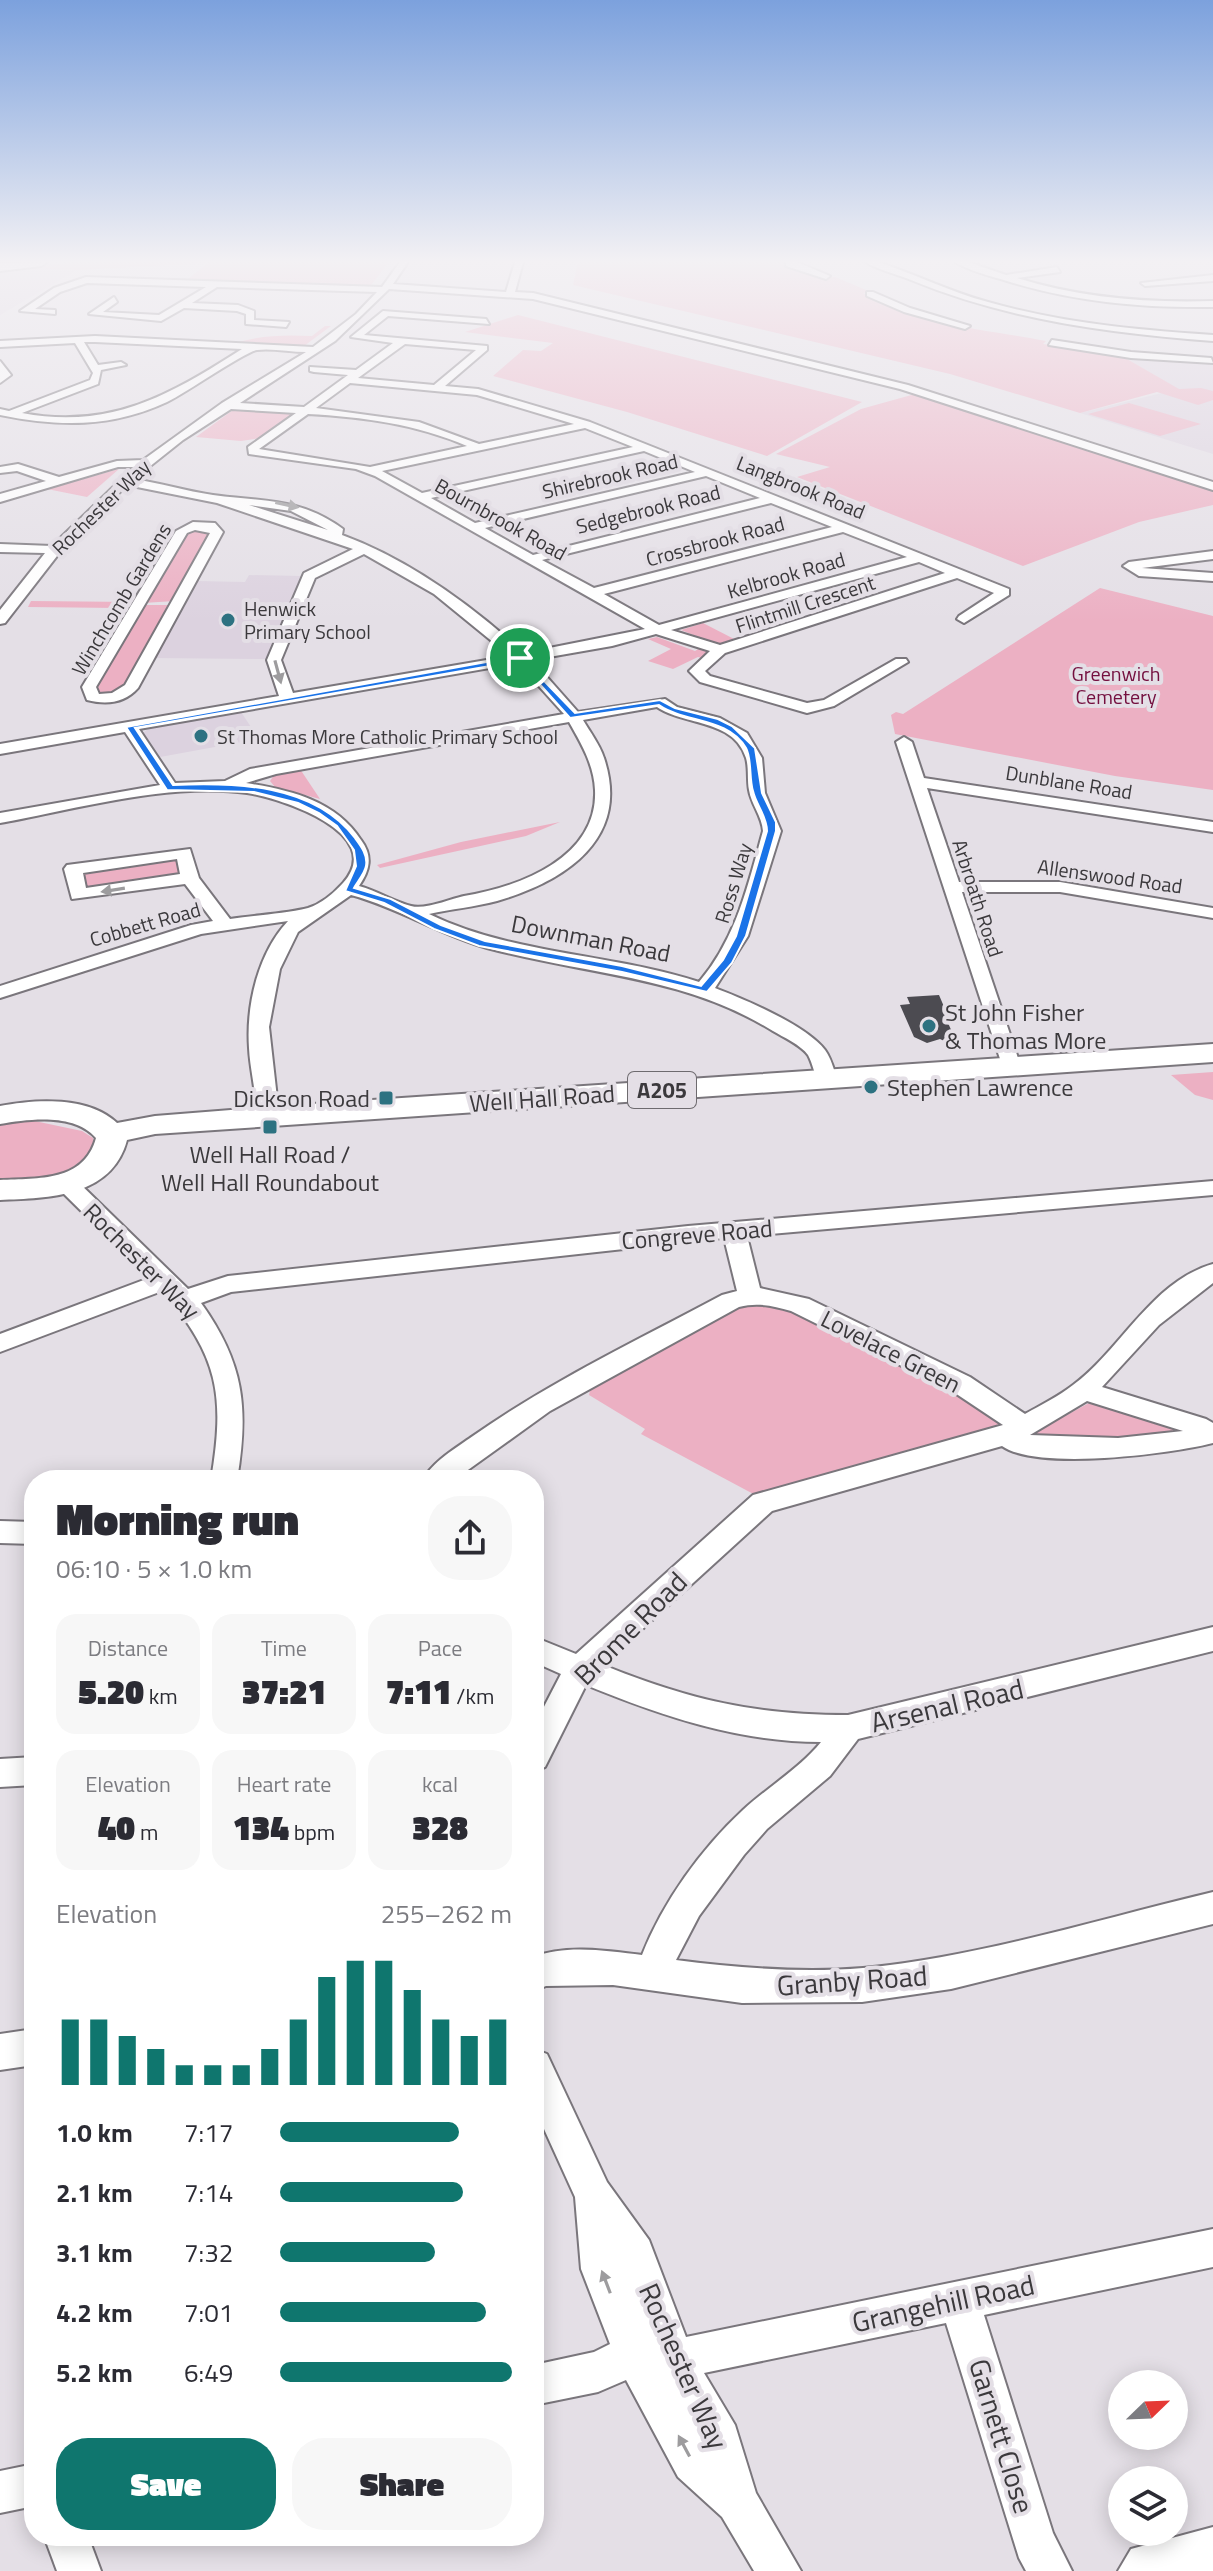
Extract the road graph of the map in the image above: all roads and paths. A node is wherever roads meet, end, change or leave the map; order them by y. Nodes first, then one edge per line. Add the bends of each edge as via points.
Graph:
1 (92, 382) edge
2 (195, 382) edge
3 (263, 382) edge
4 (345, 382) edge
5 (399, 382) edge
6 (444, 382) edge
7 (883, 382) edge
8 (438, 387) junction
9 (281, 394) dead end
10 (226, 405) junction
11 (261, 408) junction
12 (304, 412) junction
13 (6, 413) edge
14 (408, 414) dead end
15 (396, 421) junction
16 (586, 424) junction
17 (478, 447) junction
18 (647, 447) junction
19 (0, 458) edge
20 (146, 463) junction
21 (18, 467) junction
22 (0, 470) edge
23 (370, 470) junction
24 (709, 472) junction
25 (58, 481) junction
26 (124, 481) junction
27 (1213, 486) edge
28 (420, 497) junction
29 (0, 498) edge
30 (776, 498) junction
31 (218, 499) junction
32 (240, 507) junction
33 (205, 525) junction
34 (473, 527) junction
35 (847, 527) junction
36 (344, 540) junction
37 (0, 548) edge
38 (56, 550) junction
39 (361, 550) junction
40 (1213, 555) edge
41 (923, 557) junction
42 (531, 559) junction
43 (960, 572) junction
44 (1213, 577) edge
45 (592, 593) junction
46 (964, 619) dead end
47 (0, 620) edge
48 (660, 631) junction
49 (720, 650) junction
50 (520, 658) junction
51 (901, 662) dead end
52 (288, 699) junction
53 (103, 700) junction
54 (573, 716) junction
55 (130, 727) junction
56 (103, 731) junction
57 (904, 742) dead end
58 (0, 749) edge
59 (918, 782) junction
60 (228, 786) junction
61 (170, 788) junction
62 (0, 818) edge
63 (1213, 827) edge
64 (190, 878) junction
65 (952, 887) junction
66 (349, 889) junction
67 (306, 913) junction
68 (412, 913) junction
69 (1213, 913) edge
70 (224, 924) junction
71 (703, 989) junction
72 (0, 992) edge
73 (1213, 1053) edge
74 (1011, 1067) junction
75 (827, 1079) junction
76 (5, 1109) edge
77 (267, 1116) junction
78 (111, 1134) junction
79 (67, 1184) junction
80 (1213, 1188) edge
81 (0, 1190) edge
82 (734, 1230) junction
83 (1213, 1272) edge
84 (165, 1281) junction
85 (750, 1296) junction
86 (184, 1300) junction
87 (0, 1343) edge
88 (1084, 1391) junction
89 (1015, 1431) junction
90 (1211, 1434) edge
91 (226, 1470) edge
92 (449, 1470) edge
93 (0, 1532) edge
94 (24, 1533) edge
95 (1213, 1639) edge
96 (544, 1653) edge
97 (579, 1669) junction
98 (848, 1728) junction
99 (544, 1737) edge
100 (24, 1772) edge
101 (0, 1773) edge
102 (1213, 1908) edge
103 (544, 1970) edge
104 (657, 1973) junction
105 (24, 2048) edge
106 (0, 2052) edge
107 (544, 2088) edge
108 (594, 2195) junction
109 (1213, 2248) edge
110 (959, 2299) junction
111 (634, 2354) junction
112 (676, 2365) junction
113 (544, 2383) edge
114 (24, 2487) edge
115 (0, 2492) edge
116 (737, 2502) junction
117 (70, 2546) edge
118 (1213, 2549) edge
119 (79, 2571) edge
120 (779, 2571) edge
121 (1050, 2571) edge
122 (1140, 2571) edge

1 - 13 street
2 - 13 street via 126,415 70,422
3 - 10 street, Rochester Way
4 - 12 street
5 - 8 street, Langbrook Road
6 - 8 street
7 - 27 street
8 - 16 street, Langbrook Road via 491,395
9 - 11 street
10 - 11 street
10 - 20 street, Rochester Way
11 - 12 street
12 - 15 street
12 - 23 street, Bournbrook Road via 253,452
14 - 15 street
15 - 17 street via 440,430
16 - 17 street
16 - 18 street, Langbrook Road
17 - 23 street
18 - 24 street, Langbrook Road
18 - 28 street
19 - 21 street via 20,462
20 - 25 street via 117,464
20 - 26 street, Rochester Way
21 - 22 street
21 - 25 street
23 - 28 street, Bournbrook Road
24 - 30 street, Langbrook Road
24 - 34 street, Shirebrook Road
25 - 29 street
26 - 31 street
26 - 38 street, Rochester Way
28 - 34 street, Bournbrook Road
30 - 35 street, Langbrook Road
30 - 42 street, Sedgebrook Road
31 - 32 street
31 -> 36 street via 305,509
32 - 33 street, Winchcomb Gardens
32 - 36 street
33 - 53 street, Winchcomb Gardens via 217,532 131,688
33 - 53 street, Winchcomb Gardens via 182,531 95,677 89,693
34 - 42 street, Bournbrook Road
35 - 41 street, Langbrook Road
35 - 45 street, Crossbrook Road
36 - 39 street
37 - 38 street
38 - 47 street, Rochester Way
39 - 50 street via 449,599
39 -> 52 street via 309,576 274,660
40 - 44 street via 1129,566 1139,572
41 - 43 street, Langbrook Road
41 - 48 street, Kelbrook Road
42 - 45 street, Bournbrook Road
43 - 46 street via 1004,592
43 - 49 street, Flintmill Crescent
45 - 48 street, Bournbrook Road
48 - 49 street, Bournbrook Road
48 - 50 street, Kelbrook Road
49 - 51 street, Flintmill Crescent via 699,667 698,675 807,708 829,703
50 - 52 street, Kelbrook Road
50 - 54 street
52 - 55 street, Kelbrook Road
53 - 56 street, Winchcomb Gardens
54 - 60 street via 250,774
54 - 68 street via 593,751 601,781 597,828 583,851 523,887
54 - 71 street, Ross Way via 654,702 715,721 741,736 754,758 757,793 772,831 741,936 728,961
55 - 56 street, Kelbrook Road
55 - 61 street
56 - 58 street, Kelbrook Road
57 - 59 street, Arbroath Road
59 - 63 street, Dunblane Road
59 - 65 street, Arbroath Road
60 - 61 street
60 - 66 street via 301,801 340,824 359,850 361,866
61 - 62 street
64 -> 64 street via 78,895 73,869 184,853
64 - 70 street
65 - 69 street, Allenswood Road via 1060,887
65 - 74 street, Arbroath Road
66 - 67 street
66 - 68 street, Downman Road
67 - 70 street, Cobbett Road
67 - 77 street via 287,930 266,984 259,1049
68 - 71 street, Downman Road via 483,943
70 - 72 street, Cobbett Road
71 - 75 street, Downman Road via 745,1006 809,1046
73 - 74 highway, Well Hall Road / A205
74 - 75 highway, Well Hall Road / A205
75 - 77 highway, Well Hall Road / A205
76 - 78 highway via 68,1113 96,1122
77 - 78 highway, Well Hall Road / A205
78 - 79 highway via 109,1151 97,1167
79 - 81 highway
79 - 84 street, Rochester Way
80 - 82 street, Congreve Road
82 - 85 street
82 - 86 street, Congreve Road via 228,1284
83 - 88 street via 1150,1319
84 - 86 street, Rochester Way
84 - 87 street
85 - 89 street, Lovelace Green via 787,1301 834,1320 961,1384
85 - 92 street via 731,1301 568,1387
86 - 91 street, Rochester Way via 208,1328 228,1380
88 - 89 street
88 - 90 street, Lovelace Green
89 - 90 street, Lovelace Green via 1020,1445 1180,1445
89 - 97 street, Brome Road via 763,1503
93 - 94 street
95 - 98 street, Arsenal Road
96 - 97 street
97 - 98 street via 712,1715 768,1726
97 - 99 street, Brome Road
98 - 104 street, Arsenal Road via 839,1747 753,1822 721,1858 668,1935
100 - 101 street
102 - 104 street, Granby Road via 908,1981 742,1986
103 - 104 street, Granby Road
105 - 106 street
107 - 108 street, Rochester Way
111 -> 108 street, Rochester Way via 601,2269
108 - 112 street, Rochester Way via 635,2254
109 - 110 street, Grangehill Road
110 - 112 street, Grangehill Road via 688,2356
110 - 121 street, Garnett Close via 1034,2543
111 - 113 street via 598,2372
116 -> 111 street, Rochester Way via 693,2462
112 - 116 street, Rochester Way via 720,2440
114 - 115 street
116 - 120 street, Rochester Way
117 - 119 street
118 - 122 street via 1146,2564

